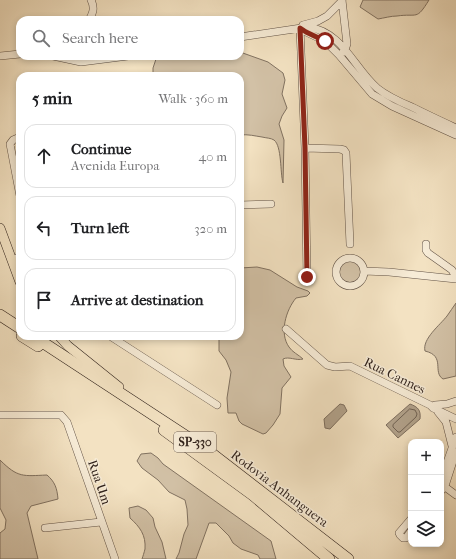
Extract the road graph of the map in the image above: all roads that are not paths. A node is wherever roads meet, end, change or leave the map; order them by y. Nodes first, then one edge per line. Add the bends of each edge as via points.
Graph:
1 (91, 0) edge
2 (342, 0) edge
3 (91, 16) edge
4 (300, 28) junction
5 (244, 36) edge
6 (345, 50) junction
7 (16, 54) edge
8 (339, 55) junction
9 (0, 56) edge
10 (72, 60) edge
11 (97, 60) edge
12 (456, 128) edge
13 (456, 135) edge
14 (16, 139) edge
15 (305, 148) junction
16 (16, 175) edge
17 (271, 204) dead end
18 (244, 205) edge
19 (0, 228) edge
20 (350, 244) dead end
21 (426, 244) dead end
22 (16, 258) edge
23 (364, 271) junction
24 (307, 277) dead end
25 (456, 278) edge
26 (0, 315) edge
27 (0, 322) edge
28 (16, 325) edge
29 (286, 329) dead end
30 (16, 333) edge
31 (27, 340) edge
32 (39, 340) edge
33 (63, 340) edge
34 (116, 340) edge
35 (456, 401) edge
36 (216, 405) dead end
37 (433, 406) junction
38 (152, 413) junction
39 (0, 415) edge
40 (456, 415) edge
41 (456, 419) edge
42 (456, 437) edge
43 (455, 452) edge
44 (444, 480) edge
45 (444, 487) edge
46 (456, 496) edge
47 (101, 522) junction
48 (408, 523) edge
49 (45, 528) dead end
50 (408, 535) edge
51 (115, 559) edge
52 (329, 559) edge
53 (348, 559) edge

1 - 3 street via 94,7
2 - 4 street via 327,16
2 - 6 street via 347,44
4 - 5 street
4 - 6 street via 317,28 328,34
4 - 8 street via 325,41
4 - 15 street
6 - 8 street
6 - 12 street via 377,88 394,99
7 - 9 street
8 - 13 street via 372,94 392,106
10 - 11 street
14 - 16 street via 10,144
15 - 20 street via 340,149 346,153
15 - 24 street
17 - 18 street
19 - 22 main road
21 - 25 street via 428,253 452,270
23 - 23 street via 361,263 349,258 341,261 336,274 341,282 349,286 361,280
23 - 25 street
26 - 28 highway
27 - 30 highway, Rodovia Anhanguera / SP-330
29 - 37 street, Rua Cannes via 327,365 350,366
31 - 52 highway, Rodovia Anhanguera / SP-330 via 148,419 253,495
32 - 38 highway, Rodovia Anhanguera / SP-330
33 - 38 main road
34 - 36 street
35 - 37 street
37 - 40 street, Rua Cannes
37 - 41 street, Rua Cannes
37 - 43 street via 446,422
38 - 53 highway, Rodovia Anhanguera / SP-330 via 208,450
39 - 47 street, Rua Um via 61,415 67,422
42 - 43 street
43 - 44 street
45 - 46 street
47 - 49 street
47 - 51 street, Rua Um
48 - 50 street via 400,532 403,538

